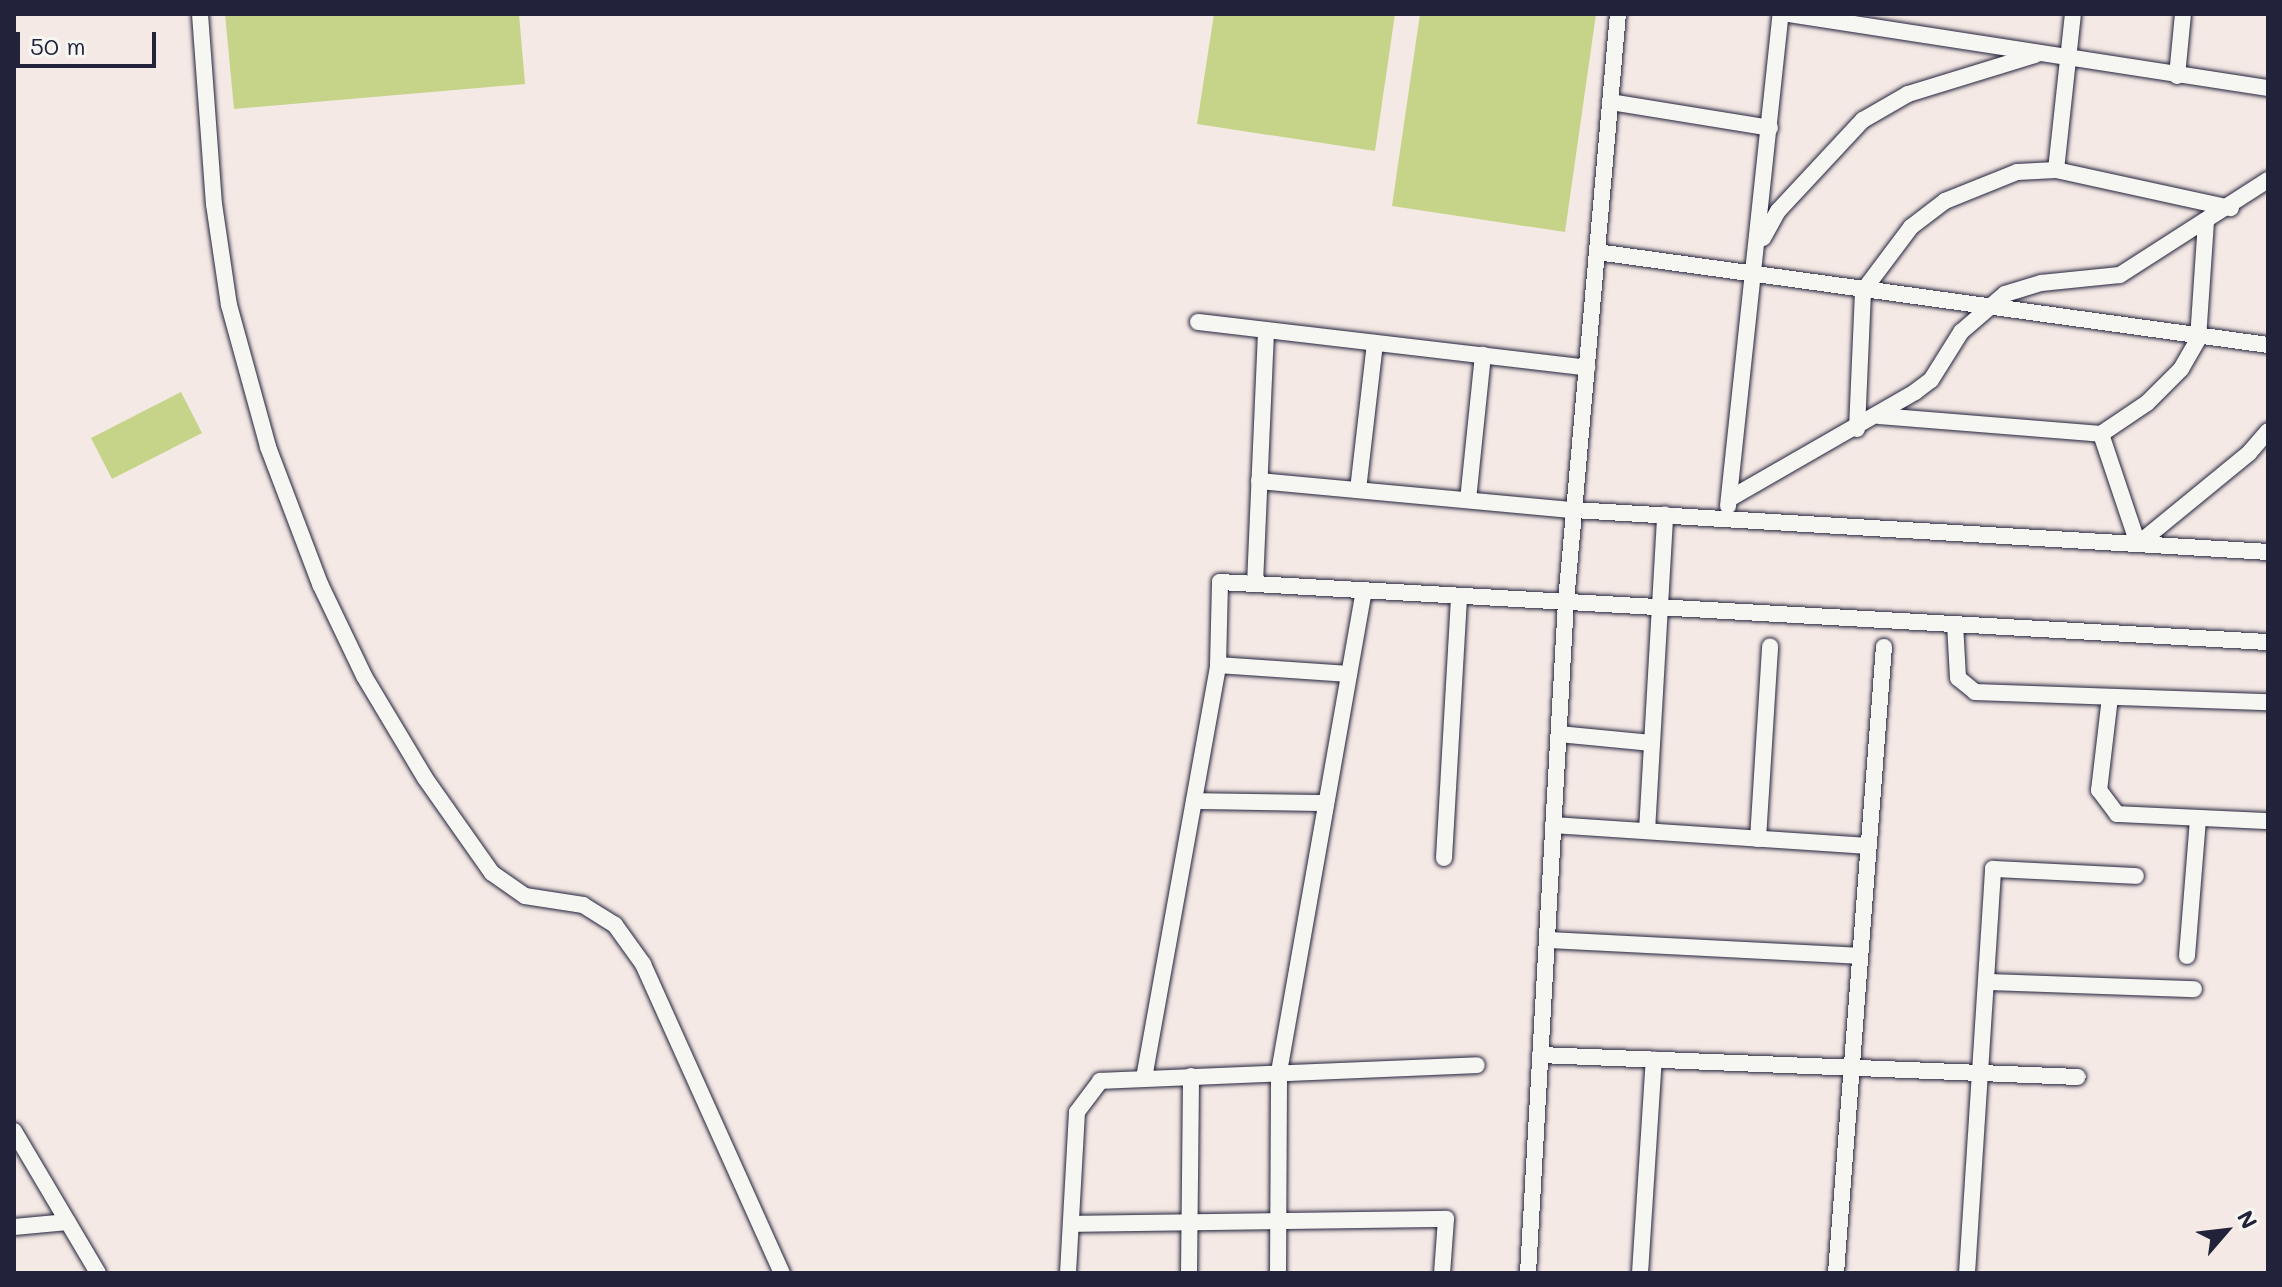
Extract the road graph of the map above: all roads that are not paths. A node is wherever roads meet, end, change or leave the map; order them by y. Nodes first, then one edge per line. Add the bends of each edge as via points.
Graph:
1 (200, 14) edge
2 (1618, 14) edge
3 (1781, 14) edge
4 (1789, 14) edge
5 (2073, 14) edge
6 (2183, 14) edge
7 (2041, 53) junction
8 (2067, 58) junction
9 (2177, 76) junction
10 (2268, 88) edge
11 (1610, 102) junction
12 (1770, 128) junction
13 (2056, 170) junction
14 (2268, 180) edge
15 (2231, 208) junction
16 (2206, 223) junction
17 (1759, 246) junction
18 (1597, 252) junction
19 (1757, 275) junction
20 (1863, 291) junction
21 (1988, 308) junction
22 (1198, 322) dead end
23 (1266, 330) junction
24 (2198, 339) junction
25 (1375, 343) junction
26 (2268, 345) edge
27 (1483, 355) junction
28 (1587, 368) junction
29 (1879, 416) junction
30 (1857, 429) junction
31 (2268, 431) edge
32 (2101, 434) junction
33 (1259, 481) junction
34 (1358, 490) junction
35 (1729, 499) junction
36 (1468, 500) junction
37 (1574, 510) junction
38 (1665, 515) junction
39 (1727, 517) junction
40 (2138, 544) junction
41 (2268, 552) edge
42 (1255, 584) junction
43 (1364, 590) junction
44 (1459, 596) junction
45 (1566, 602) junction
46 (1659, 607) junction
47 (1955, 624) junction
48 (2268, 642) edge
49 (1770, 646) dead end
50 (1884, 647) dead end
51 (1218, 665) junction
52 (1349, 674) junction
53 (2110, 697) junction
54 (2268, 702) edge
55 (1559, 734) junction
56 (1652, 743) junction
57 (1194, 801) junction
58 (1326, 803) junction
59 (2198, 819) junction
60 (2268, 821) edge
61 (1553, 825) junction
62 (1647, 831) junction
63 (1758, 839) junction
64 (1868, 846) junction
65 (1444, 858) dead end
66 (2136, 876) dead end
67 (1547, 940) junction
68 (1860, 956) junction
69 (2187, 956) dead end
70 (1990, 982) junction
71 (2194, 989) dead end
72 (1540, 1055) junction
73 (1654, 1059) junction
74 (1477, 1065) dead end
75 (1852, 1067) junction
76 (1279, 1072) junction
77 (1979, 1072) junction
78 (1191, 1076) junction
79 (2078, 1077) dead end
80 (1144, 1078) junction
81 (14, 1131) edge
82 (1278, 1221) junction
83 (68, 1222) junction
84 (1190, 1222) junction
85 (1071, 1224) junction
86 (14, 1227) edge
87 (98, 1273) edge
88 (782, 1273) edge
89 (1068, 1273) edge
90 (1189, 1273) edge
91 (1278, 1273) edge
92 (1442, 1273) edge
93 (1528, 1273) edge
94 (1640, 1273) edge
95 (1836, 1273) edge
96 (1967, 1273) edge

1 - 88 street via 214,204 229,305 268,447 320,584 372,689 425,778 492,873 525,896 583,905 615,925 643,964
2 - 11 street
3 - 12 street
4 - 7 street
5 - 8 street
6 - 9 street
7 - 8 street
7 - 17 street via 1908,94 1863,120 1778,211
8 - 9 street
8 - 13 street
9 - 10 street
11 - 12 street
11 - 18 street
12 - 17 street
13 - 15 street
13 - 20 street via 2017,172 1945,201 1911,227
14 - 15 street
15 - 16 street
16 - 21 street via 2120,275 2041,283 2005,294
16 - 24 street
17 - 19 street
18 - 19 street
18 - 28 street
19 - 20 street
19 - 35 street
20 - 21 street
20 - 30 street
21 - 24 street
21 - 29 street via 1961,332 1931,380
22 - 23 street
23 - 25 street
23 - 33 street
24 - 26 street
24 - 32 street via 2181,369 2147,403
25 - 27 street
25 - 34 street
27 - 28 street
27 - 36 street
28 - 37 street
29 - 30 street
29 - 32 street
30 - 35 street
31 - 40 street via 2249,453
32 - 40 street
33 - 34 street
33 - 42 street
34 - 36 street
35 - 39 street
36 - 37 street
37 - 38 street
37 - 45 street
38 - 39 street
38 - 46 street
39 - 40 street
40 - 41 street
42 - 43 street
42 - 51 street via 1220,582
43 - 44 street
43 - 52 street
44 - 45 street
44 - 65 street
45 - 46 street
45 - 55 street
46 - 47 street
46 - 56 street
47 - 48 street
47 - 53 street via 1958,678 1975,692
49 - 63 street
50 - 64 street
51 - 52 street
51 - 57 street
52 - 58 street
53 - 54 street
53 - 59 street via 2099,790 2106,805 2129,817
55 - 56 street
55 - 61 street
56 - 62 street
57 - 58 street
57 - 80 street
58 - 76 street
59 - 60 street
59 - 69 street
61 - 62 street
61 - 67 street
62 - 63 street
63 - 64 street
64 - 68 street
66 - 70 street via 1993,869
67 - 68 street
67 - 72 street
68 - 75 street
70 - 71 street
70 - 77 street
72 - 73 street
72 - 93 street
73 - 75 street
73 - 94 street
74 - 76 street
75 - 77 street
75 - 95 street
76 - 78 street
76 - 82 street
77 - 79 street
77 - 96 street
78 - 80 street
78 - 84 street
80 - 85 street via 1100,1081 1077,1112
81 - 83 street
82 - 84 street
82 - 91 street
82 - 92 street via 1446,1219
83 - 86 street
83 - 87 street
84 - 85 street
84 - 90 street
85 - 89 street

